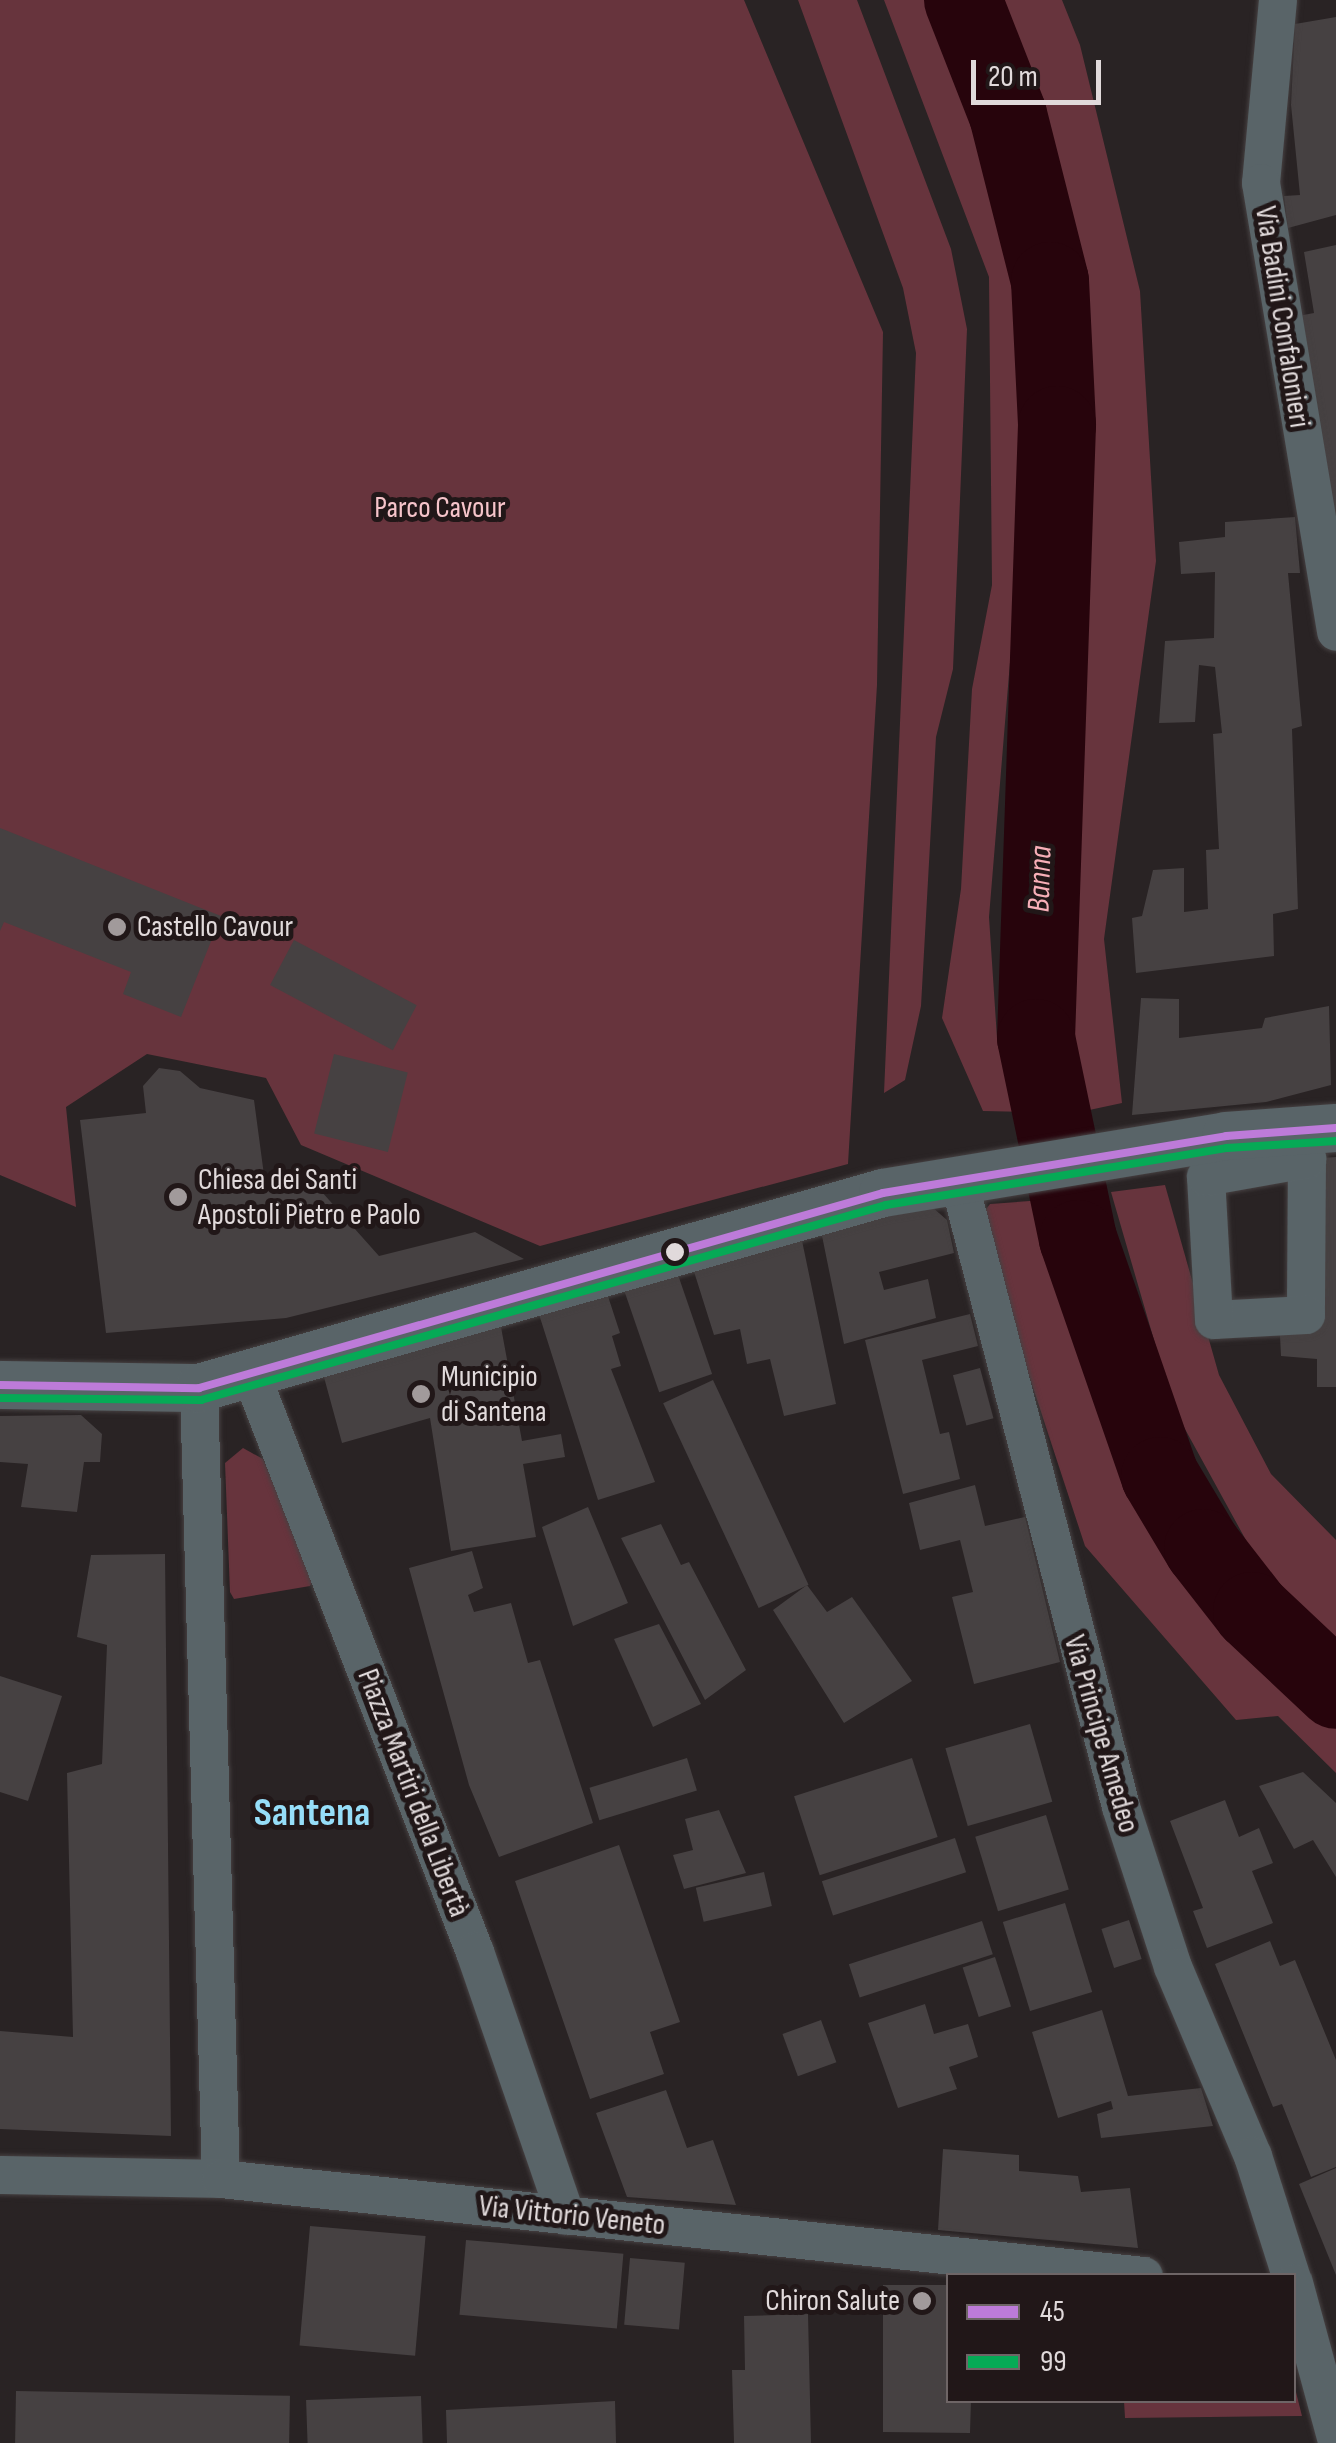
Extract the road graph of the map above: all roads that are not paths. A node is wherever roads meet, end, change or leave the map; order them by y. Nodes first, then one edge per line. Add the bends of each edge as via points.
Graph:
1 (1278, 0) edge
2 (1336, 632) edge
3 (1336, 1128) edge
4 (968, 1176) junction
5 (1206, 1178) joint
6 (251, 1374) junction
7 (0, 1385) edge
8 (199, 1388) junction
9 (0, 2175) edge
10 (221, 2179) junction
11 (566, 2216) junction
12 (1115, 2273) edge
13 (1290, 2273) edge
14 (1296, 2292) edge
15 (1336, 2438) edge

1 - 2 street, Via Badini Confalonieri via 1261,183
3 - 4 street via 1295,1126
4 - 6 street
4 - 13 street, Via Principe Amedeo via 1038,1506 1138,1864 1173,1968 1253,2156
5 - 5 street via 1307,1159 1306,1315 1214,1320
6 - 8 street
6 - 11 street, Piazza Martiri della Libertà via 474,1952
7 - 8 street
8 - 10 street
9 - 10 street, Via Vittorio Veneto
10 - 11 street, Via Vittorio Veneto
11 - 12 street, Via Vittorio Veneto
14 - 15 street, Via Principe Amedeo

